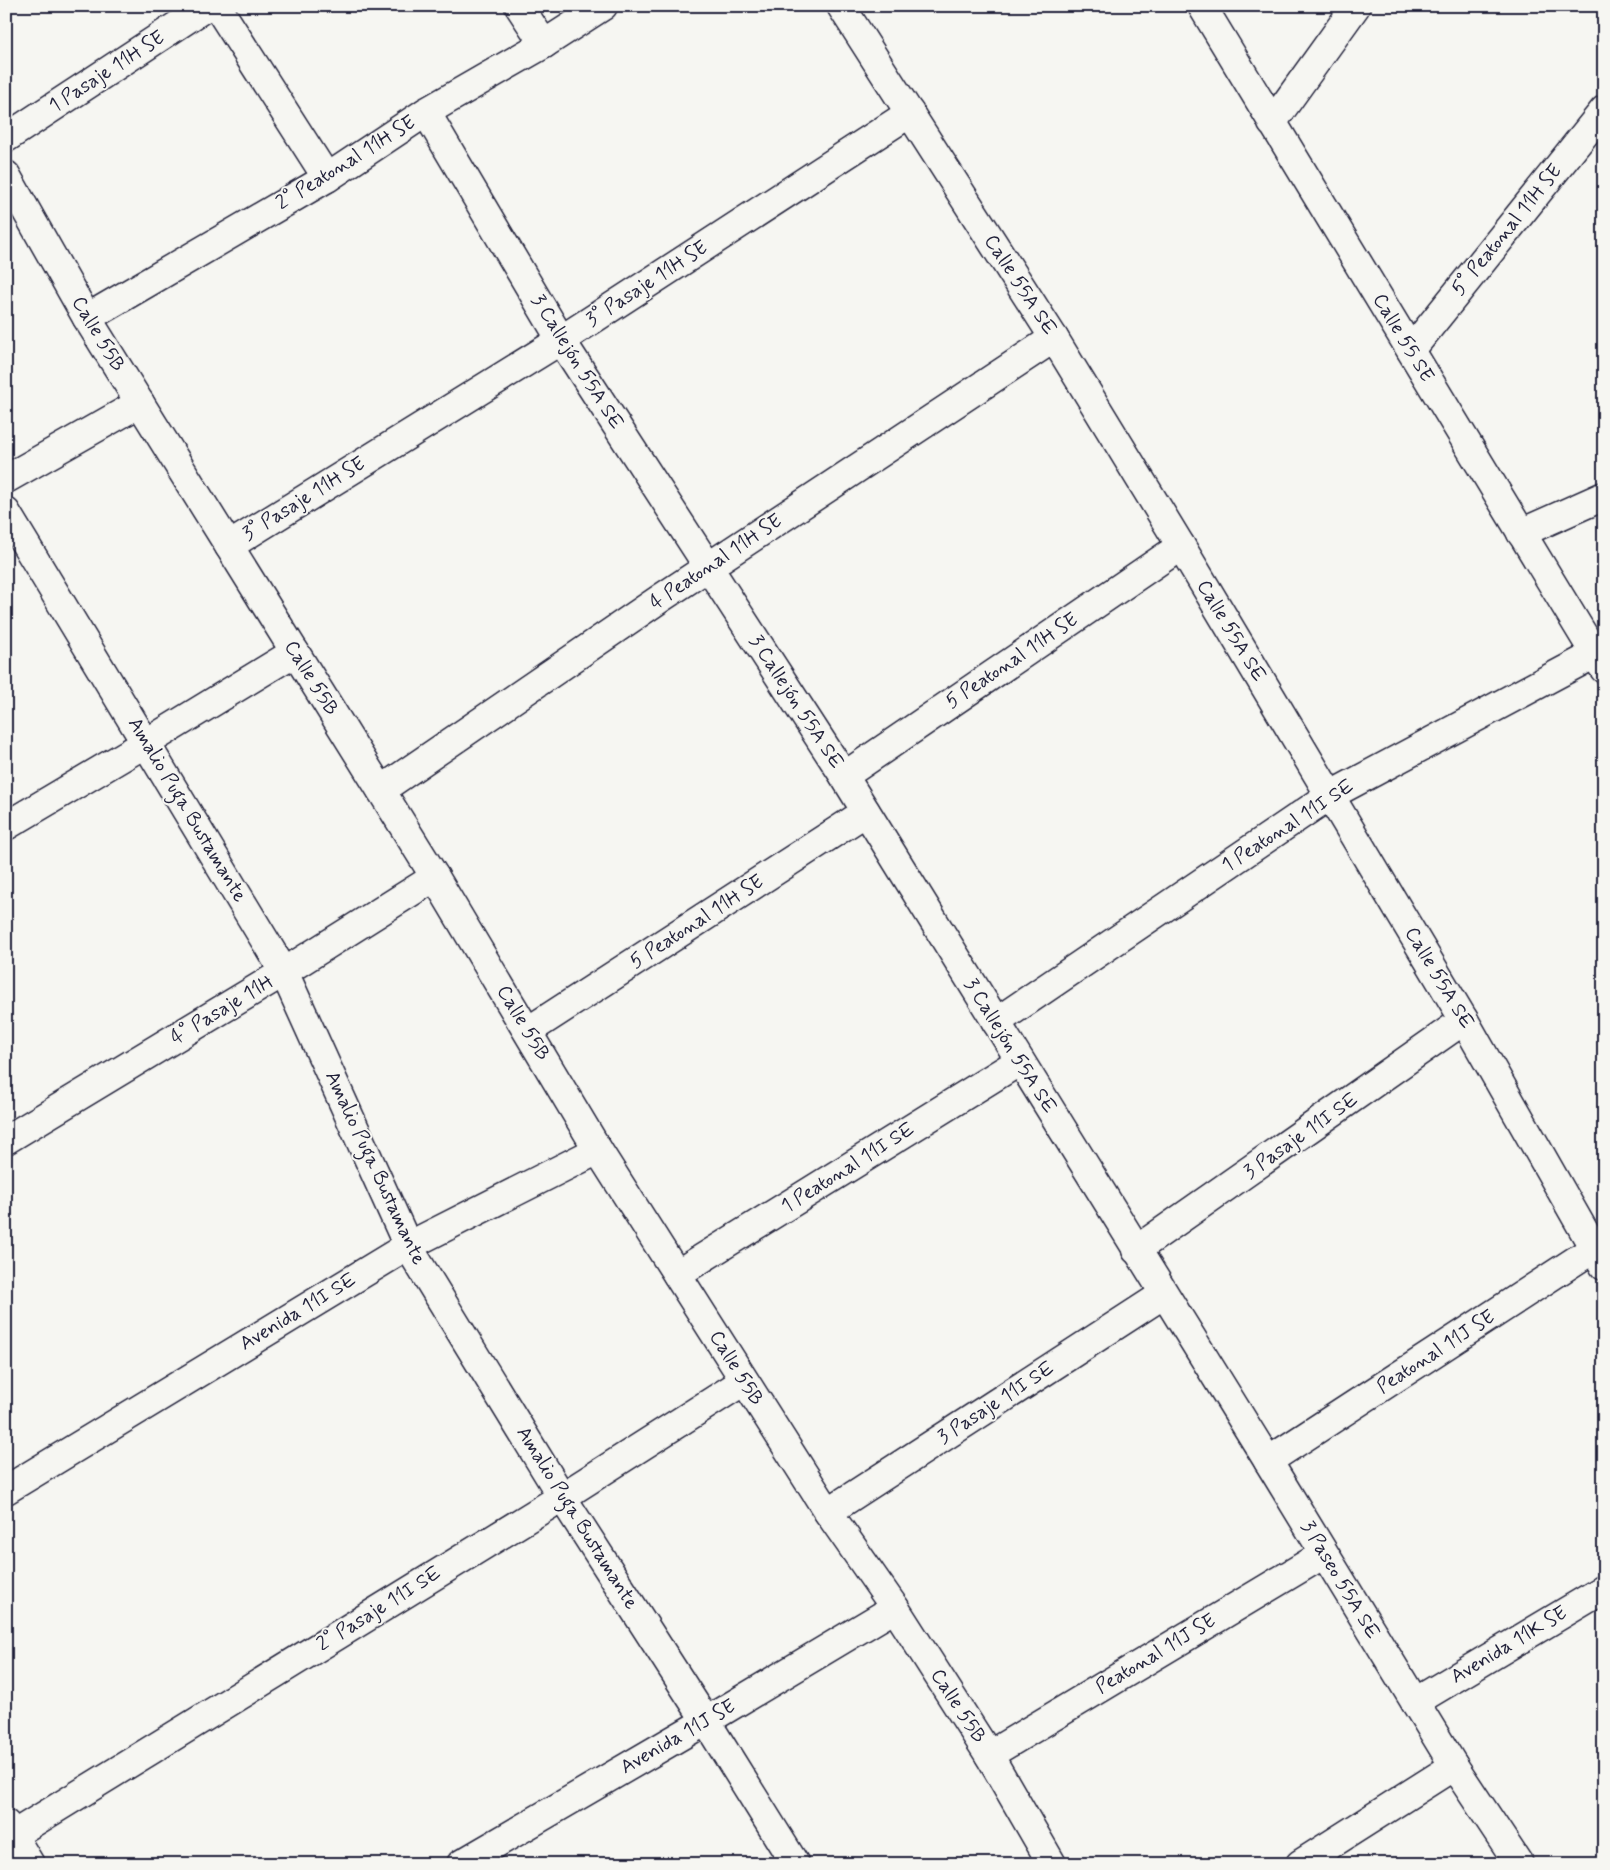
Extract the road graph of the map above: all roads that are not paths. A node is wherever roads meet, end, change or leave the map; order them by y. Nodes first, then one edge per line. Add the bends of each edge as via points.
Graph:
1 (208, 6) edge
2 (218, 6) edge
3 (519, 6) edge
4 (603, 6) edge
5 (841, 6) edge
6 (1202, 6) edge
7 (1356, 6) edge
8 (544, 44) junction
9 (1604, 110) edge
10 (426, 112) junction
11 (910, 113) junction
12 (1272, 123) junction
13 (8, 133) edge
14 (6, 175) edge
15 (327, 178) junction
16 (87, 318) junction
17 (1054, 338) junction
18 (561, 340) junction
19 (1411, 350) junction
20 (140, 403) junction
21 (6, 479) edge
22 (1604, 496) edge
23 (6, 512) edge
24 (1521, 533) junction
25 (229, 546) junction
26 (1181, 546) junction
27 (709, 567) junction
28 (295, 652) junction
29 (1599, 662) edge
30 (146, 743) junction
31 (844, 776) junction
32 (381, 790) junction
33 (1330, 796) junction
34 (866, 812) junction
35 (6, 826) edge
36 (435, 877) junction
37 (284, 972) junction
38 (1464, 1020) junction
39 (996, 1022) junction
40 (528, 1031) junction
41 (1020, 1061) junction
42 (6, 1140) edge
43 (598, 1150) junction
44 (408, 1246) junction
45 (1136, 1250) junction
46 (1601, 1252) edge
47 (677, 1274) junction
48 (1164, 1294) junction
49 (744, 1380) junction
50 (1268, 1461) junction
51 (6, 1490) edge
52 (562, 1497) junction
53 (828, 1512) junction
54 (1324, 1554) junction
55 (1604, 1589) edge
56 (895, 1608) junction
57 (1415, 1702) junction
58 (706, 1721) junction
59 (989, 1755) junction
60 (1454, 1766) junction
61 (10, 1829) edge
62 (30, 1864) edge
63 (461, 1864) edge
64 (795, 1864) edge
65 (1052, 1864) edge
66 (1300, 1864) edge
67 (1519, 1864) edge

1 - 13 street, 1 Pasaje 11H SE
2 - 15 street
3 - 8 street
4 - 8 street, 2° Peatonal 11H SE
5 - 11 street, Calle 55A SE
6 - 12 street, Calle 55 SE
7 - 12 street
8 - 10 street, 2° Peatonal 11H SE
9 - 19 street, 5° Peatonal 11H SE
10 - 15 street, 2° Peatonal 11H SE
10 - 18 street, 3 Callejón 55A SE
11 - 17 street, Calle 55A SE
11 - 18 street, 3° Pasaje 11H SE
12 - 19 street, Calle 55 SE
14 - 16 street, Calle 55B
15 - 16 street, 2° Peatonal 11H SE
16 - 20 street, Calle 55B
17 - 26 street, Calle 55A SE
17 - 27 street, 4 Peatonal 11H SE
18 - 25 street, 3° Pasaje 11H SE
18 - 27 street, 3 Callejón 55A SE
19 - 24 street, Calle 55 SE
20 - 21 street
20 - 25 street, Calle 55B
22 - 24 street
23 - 30 street, Amalio Puga Bustamante
24 - 29 street, Calle 55 SE
25 - 28 street, Calle 55B
26 - 31 street, 5 Peatonal 11H SE
26 - 33 street, Calle 55A SE
27 - 31 street, 3 Callejón 55A SE
27 - 32 street, 4 Peatonal 11H SE
28 - 30 street
28 - 32 street, Calle 55B
29 - 33 street, 1 Peatonal 11I SE
30 - 35 street
30 - 37 street, Amalio Puga Bustamante
31 - 34 street, 3 Callejón 55A SE
32 - 36 street, Calle 55B
33 - 38 street, Calle 55A SE
33 - 39 street, 1 Peatonal 11I SE
34 - 39 street, 3 Callejón 55A SE
34 - 40 street, 5 Peatonal 11H SE
36 - 37 street, 4° Pasaje 11H
36 - 40 street, Calle 55B
37 - 42 street, 4° Pasaje 11H
37 - 44 street, Amalio Puga Bustamante
38 - 45 street, 3 Pasaje 11I SE
38 - 46 street, Calle 55A SE
39 - 41 street, 3 Callejón 55A SE
40 - 43 street, Calle 55B
41 - 45 street, 3 Callejón 55A SE
41 - 47 street, 1 Peatonal 11I SE
43 - 44 street, Avenida 11I SE
43 - 47 street, Calle 55B
44 - 51 street, Avenida 11I SE
44 - 52 street, Amalio Puga Bustamante
45 - 48 street, 3 Callejón 55A SE
46 - 50 street, Peatonal 11J SE
47 - 49 street, Calle 55B
48 - 50 street, 3 Paseo 55A SE
48 - 53 street, 3 Pasaje 11I SE
49 - 52 street, 2° Pasaje 11I SE
49 - 53 street, Calle 55B
50 - 54 street, 3 Paseo 55A SE
52 - 58 street, Amalio Puga Bustamante
52 - 61 street, 2° Pasaje 11I SE
53 - 56 street, Calle 55B
54 - 57 street, 3 Paseo 55A SE
54 - 59 street, Peatonal 11J SE
55 - 57 street, Avenida 11K SE
56 - 58 street, Avenida 11J SE
56 - 59 street, Calle 55B
57 - 60 street, 3 Paseo 55A SE
58 - 63 street, Avenida 11J SE
58 - 64 street, Amalio Puga Bustamante
59 - 65 street, Calle 55B
60 - 66 street
60 - 67 street, 3 Paseo 55A SE
61 - 62 street

